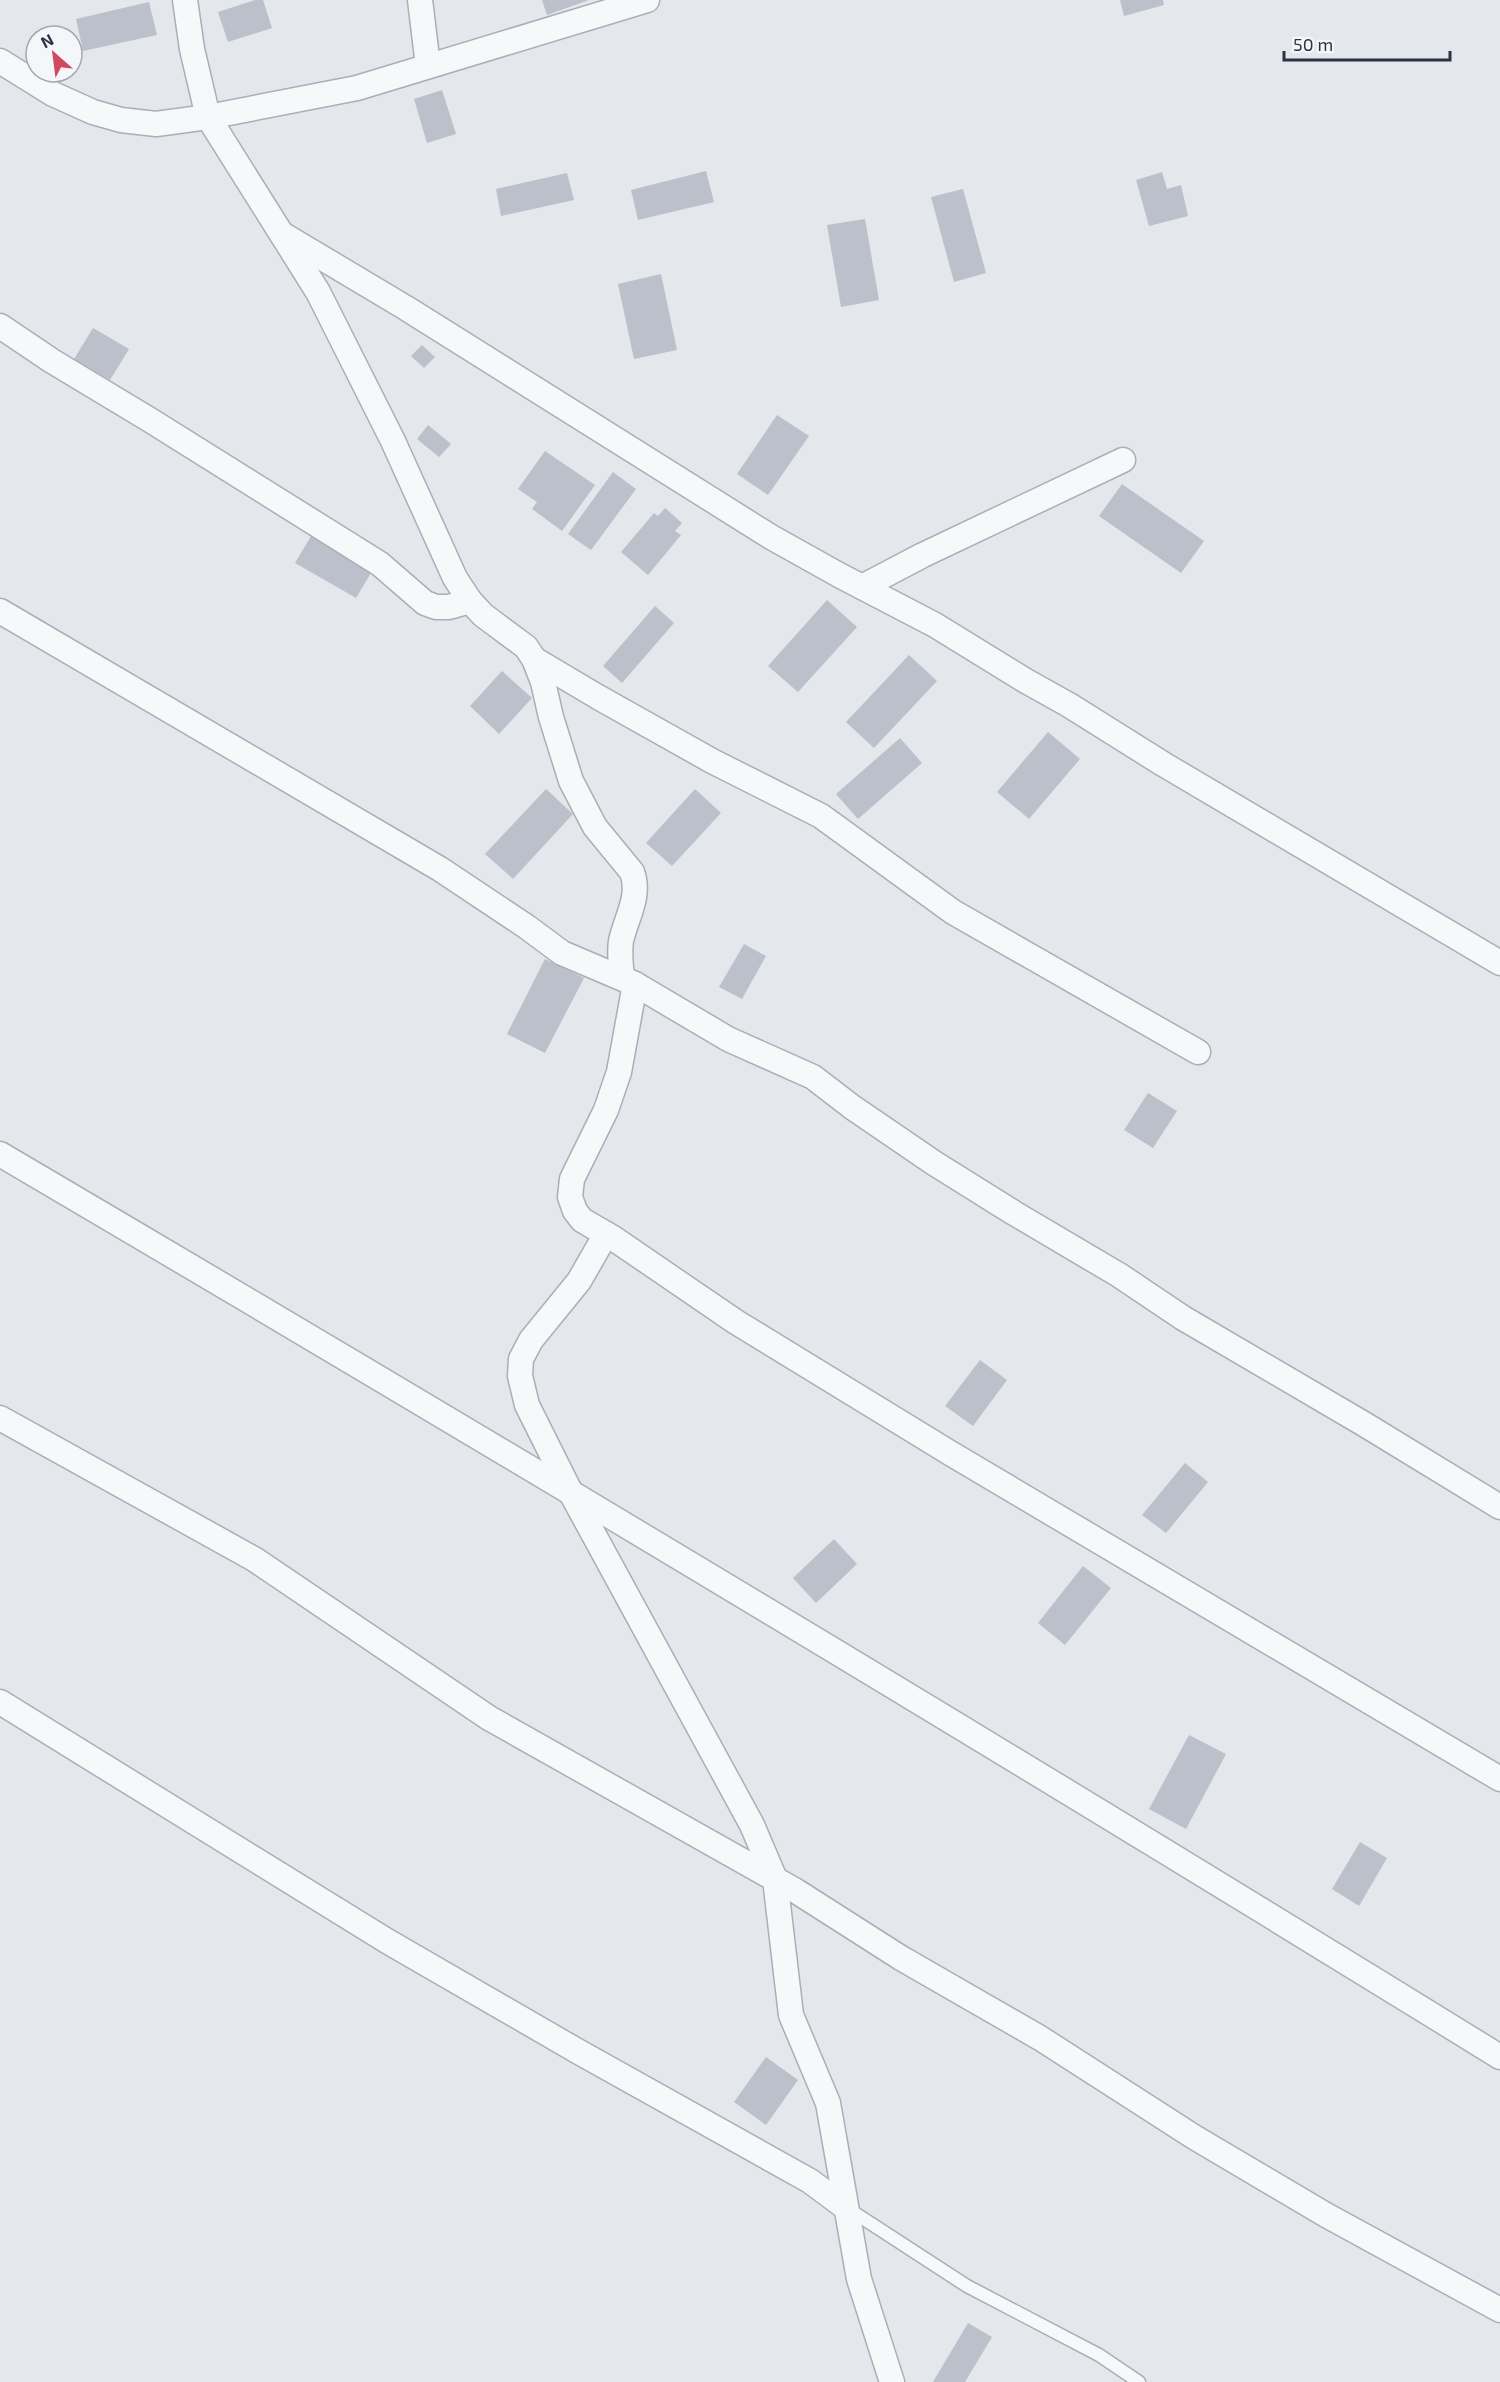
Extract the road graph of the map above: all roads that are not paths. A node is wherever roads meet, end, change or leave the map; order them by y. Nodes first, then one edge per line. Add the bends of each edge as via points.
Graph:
1 (185, 0) edge
2 (420, 0) edge
3 (647, 0) edge
4 (0, 61) edge
5 (428, 66) junction
6 (208, 117) junction
7 (282, 234) junction
8 (0, 326) edge
9 (1124, 460) dead end
10 (862, 587) junction
11 (470, 601) junction
12 (0, 611) edge
13 (534, 659) junction
14 (1500, 963) edge
15 (628, 981) junction
16 (1198, 1052) dead end
17 (0, 1154) edge
18 (606, 1234) junction
19 (0, 1418) edge
20 (570, 1491) junction
21 (1500, 1507) edge
22 (0, 1702) edge
23 (1500, 1779) edge
24 (775, 1879) junction
25 (1500, 2056) edge
26 (845, 2207) junction
27 (1500, 2310) edge
28 (892, 2382) edge
29 (1139, 2382) edge

1 - 6 street
2 - 5 street
3 - 5 street
4 - 6 street via 53,94 121,120 156,124
5 - 6 street via 357,87
6 - 7 street
7 - 10 street via 771,537
7 - 11 street via 318,292 393,441 455,578
8 - 11 street via 380,564 425,603 449,607
9 - 10 street
10 - 14 street via 935,625
11 - 13 street via 526,647
12 - 15 street via 440,869 562,953
13 - 15 street via 571,781 595,827 635,880 633,903 621,941
13 - 16 street via 712,761 820,816 953,912
15 - 18 street via 620,1072 572,1179 570,1197 582,1220
15 - 21 street via 728,1039 813,1077 1014,1213
17 - 20 street
18 - 20 street via 579,1281 531,1340 521,1359 520,1376 527,1405
18 - 23 street via 736,1322
19 - 24 street via 254,1559 489,1718
20 - 24 street via 752,1825
20 - 25 street
22 - 26 street via 387,1941 810,2181
24 - 26 street via 792,2015 828,2103
24 - 27 street via 1040,2038 1204,2143
26 - 28 street via 859,2279
26 - 29 lane via 968,2286 1099,2355

